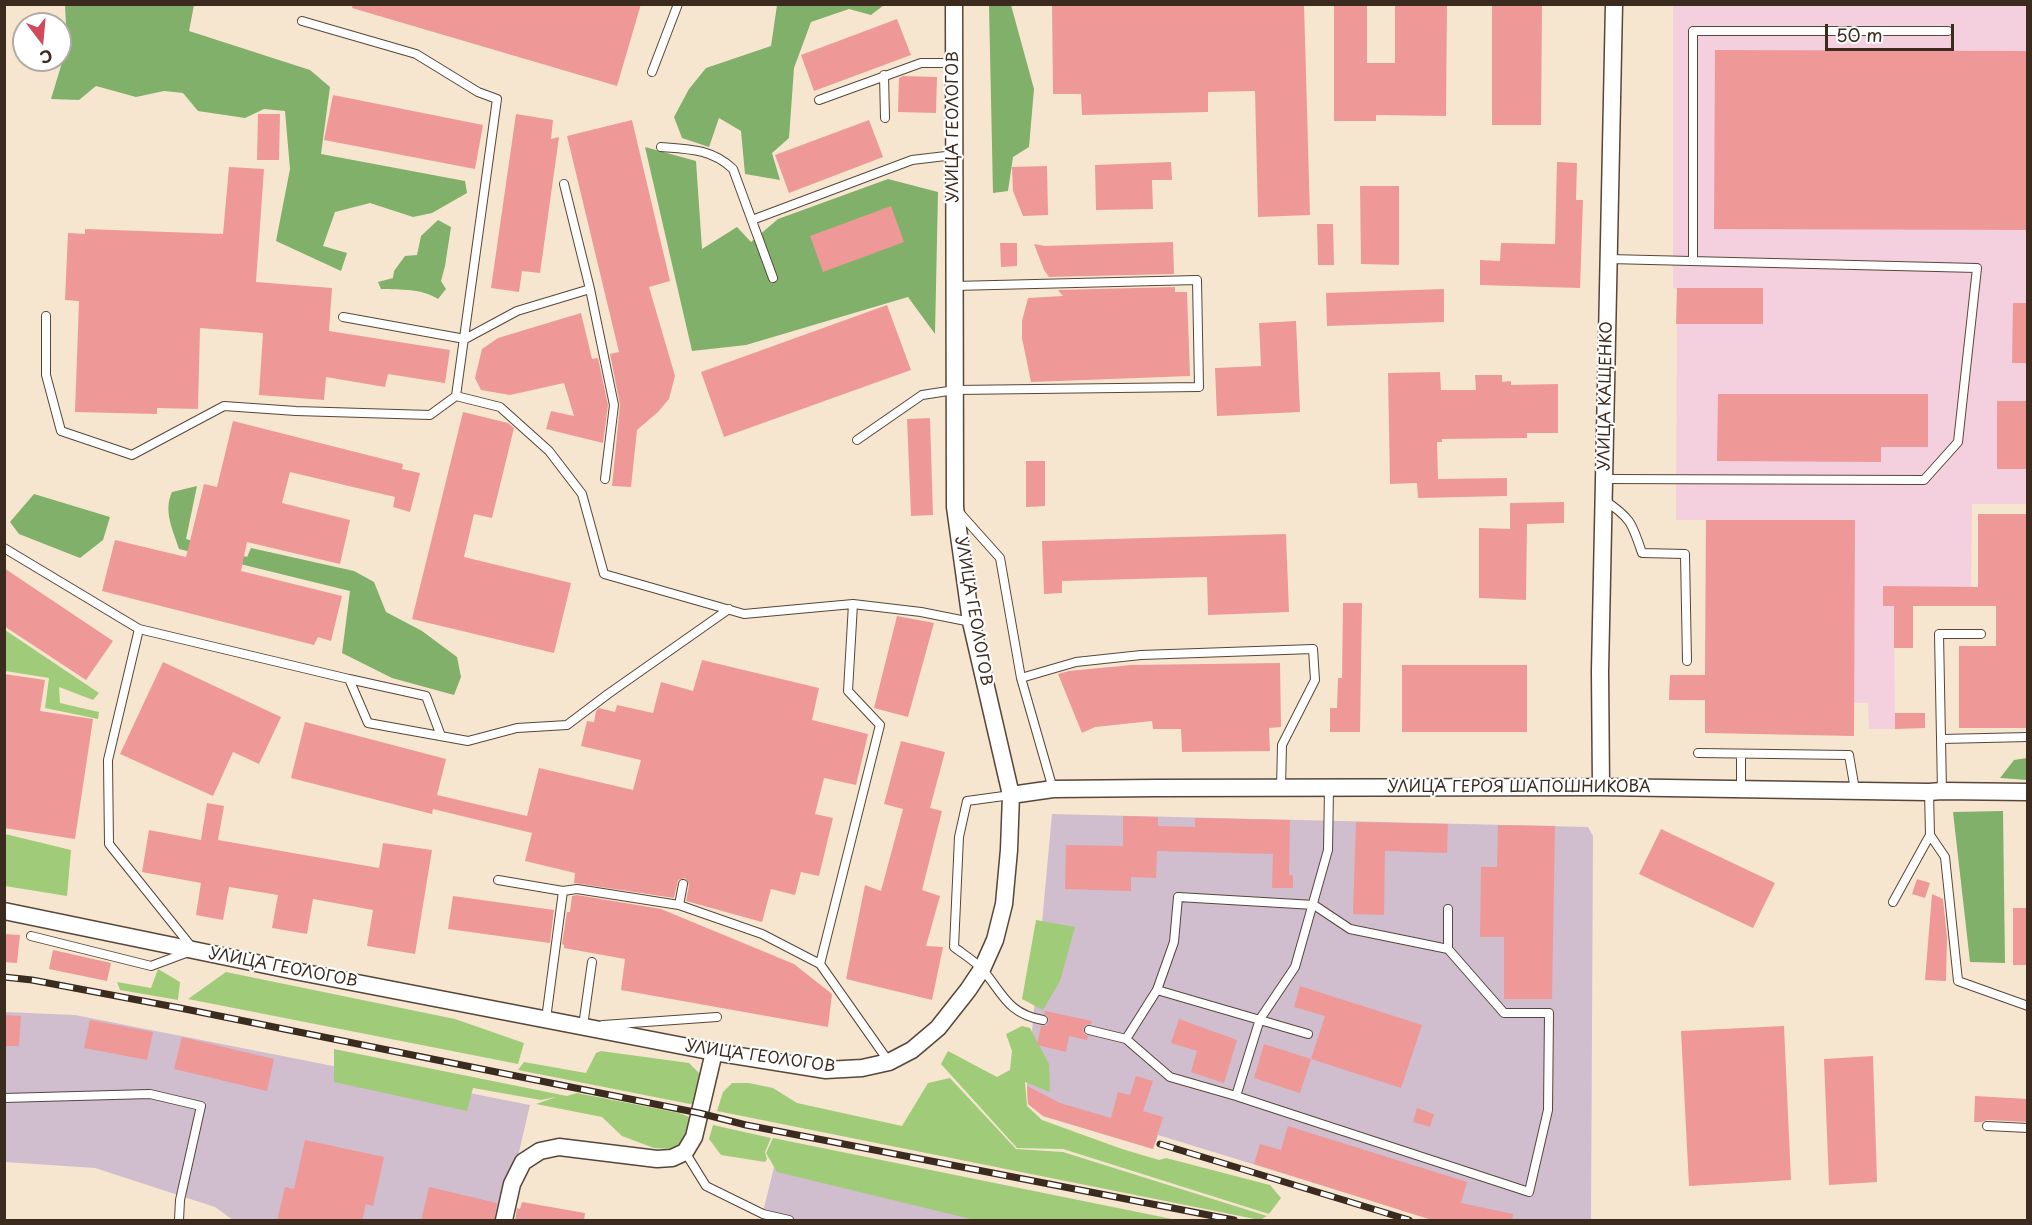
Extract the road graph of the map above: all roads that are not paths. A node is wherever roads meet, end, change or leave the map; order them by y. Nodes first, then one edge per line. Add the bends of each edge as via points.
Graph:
1 (678, 4) edge
2 (954, 4) edge
3 (1614, 4) edge
4 (302, 21) dead end
5 (1948, 31) dead end
6 (954, 63) junction
7 (652, 72) dead end
8 (884, 75) junction
9 (819, 100) dead end
10 (885, 118) dead end
11 (661, 147) dead end
12 (954, 155) junction
13 (564, 184) dead end
14 (752, 220) junction
15 (1609, 259) junction
16 (1693, 261) junction
17 (773, 278) dead end
18 (954, 286) junction
19 (590, 289) junction
20 (46, 316) dead end
21 (343, 317) dead end
22 (465, 339) junction
23 (955, 390) junction
24 (456, 396) junction
25 (857, 440) dead end
26 (605, 478) dead end
27 (1605, 479) junction
28 (1604, 500) junction
29 (955, 507) junction
30 (4, 548) edge
31 (853, 603) junction
32 (729, 609) junction
33 (971, 622) junction
34 (139, 629) junction
35 (1981, 634) dead end
36 (1687, 661) dead end
37 (1021, 678) junction
38 (349, 679) junction
39 (441, 736) junction
40 (2028, 737) edge
41 (1942, 739) junction
42 (1698, 753) dead end
43 (1741, 754) junction
44 (1601, 787) junction
45 (1281, 788) junction
46 (1329, 788) junction
47 (1053, 789) junction
48 (1741, 789) junction
49 (1855, 790) junction
50 (1936, 791) junction
51 (2028, 792) edge
52 (1011, 795) junction
53 (1930, 835) junction
54 (498, 880) dead end
55 (683, 884) dead end
56 (563, 891) junction
57 (1893, 902) dead end
58 (1314, 905) junction
59 (679, 906) junction
60 (1448, 909) dead end
61 (4, 911) edge
62 (31, 936) dead end
63 (1448, 949) junction
64 (194, 950) junction
65 (592, 962) dead end
66 (820, 964) junction
67 (982, 969) junction
68 (1156, 990) junction
69 (2028, 1006) edge
70 (717, 1017) dead end
71 (546, 1019) junction
72 (1260, 1019) junction
73 (1043, 1020) dead end
74 (584, 1026) junction
75 (1089, 1030) dead end
76 (1308, 1034) dead end
77 (1126, 1039) junction
78 (714, 1052) junction
79 (889, 1062) junction
80 (1236, 1096) junction
81 (4, 1098) edge
82 (1988, 1126) dead end
83 (2028, 1128) edge
84 (685, 1152) junction
85 (179, 1221) edge
86 (504, 1221) edge
87 (789, 1221) edge

1 - 7 lane
2 - 6 street, УЛИЦА ГЕОЛОГОВ
3 - 15 street, УЛИЦА КАЩЕНКО
4 - 22 lane via 416,54 478,92 497,99
5 - 16 lane via 1693,31
6 - 8 lane via 921,63
6 - 12 street, УЛИЦА ГЕОЛОГОВ
8 - 9 lane
8 - 10 lane
11 - 14 lane via 696,150 722,158 733,169
12 - 14 lane via 912,160
12 - 18 street, УЛИЦА ГЕОЛОГОВ
13 - 19 lane
14 - 17 lane
15 - 16 lane
15 - 27 street, УЛИЦА КАЩЕНКО
16 - 27 lane via 1977,268 1958,442 1924,480
18 - 23 street, УЛИЦА ГЕОЛОГОВ
18 - 23 lane via 1197,280 1198,387
19 - 22 lane via 517,311
19 - 26 lane via 614,405
20 - 24 lane via 46,375 61,431 132,454 224,406 430,415
21 - 22 lane
22 - 24 lane
23 - 25 lane via 921,395
23 - 29 street, УЛИЦА ГЕОЛОГОВ
24 - 32 lane via 500,407 549,451 582,494 604,574
27 - 28 street, УЛИЦА КАЩЕНКО
28 - 36 lane via 1632,523 1642,553 1685,554
28 - 44 street, УЛИЦА КАЩЕНКО
29 - 33 street, УЛИЦА ГЕОЛОГОВ
29 - 37 lane via 1000,558
30 - 34 lane
31 - 32 lane via 744,614
31 - 33 lane
31 - 66 lane via 848,691 880,725
32 - 39 lane via 567,725 517,728 468,741
33 - 52 street, УЛИЦА ГЕОЛОГОВ
34 - 38 lane
34 - 64 lane via 108,760 109,844
35 - 41 lane via 1939,634
37 - 45 lane via 1076,662 1141,655 1313,649 1315,680 1282,746
37 - 47 lane
38 - 39 lane via 426,696
38 - 39 lane via 368,723
40 - 41 lane
41 - 50 lane
42 - 43 lane
43 - 48 lane
43 - 49 lane via 1849,755
44 - 46 street, УЛИЦА ГЕРОЯ ШАПОШНИКОВА
44 - 48 street, УЛИЦА ГЕРОЯ ШАПОШНИКОВА
45 - 46 street, УЛИЦА ГЕРОЯ ШАПОШНИКОВА
45 - 47 street, УЛИЦА ГЕРОЯ ШАПОШНИКОВА
46 - 58 lane via 1328,850
47 - 52 street, УЛИЦА ГЕРОЯ ШАПОШНИКОВА
48 - 49 street, УЛИЦА ГЕРОЯ ШАПОШНИКОВА
49 - 50 street, УЛИЦА ГЕРОЯ ШАПОШНИКОВА
50 - 51 street, УЛИЦА ГЕРОЯ ШАПОШНИКОВА
50 - 53 lane
52 - 67 street, УЛИЦА ГЕОЛОГОВ via 1004,904
52 - 67 lane via 967,801 959,837 954,946
53 - 57 lane
53 - 69 lane via 1946,857 1958,981
54 - 56 lane
55 - 59 lane
56 - 59 lane via 578,889
56 - 71 lane
58 - 63 lane via 1350,929
58 - 68 lane via 1178,897 1174,942
58 - 72 lane via 1295,967
59 - 66 lane via 762,934
60 - 63 lane
61 - 64 street, УЛИЦА ГЕОЛОГОВ
62 - 64 lane via 151,966
63 - 80 lane via 1504,1013 1549,1013 1548,1110 1529,1191
64 - 71 street, УЛИЦА ГЕОЛОГОВ
65 - 74 lane
66 - 79 lane
67 - 73 lane via 1010,1006
67 - 79 street, УЛИЦА ГЕОЛОГОВ via 938,1028 912,1050
68 - 72 lane
68 - 77 lane
70 - 74 lane
71 - 74 street, УЛИЦА ГЕОЛОГОВ
72 - 76 lane
72 - 80 lane
74 - 78 street, УЛИЦА ГЕОЛОГОВ
75 - 77 lane
77 - 80 lane via 1170,1077
78 - 79 street, УЛИЦА ГЕОЛОГОВ via 826,1070
78 - 84 street via 694,1137
81 - 85 lane via 150,1094 201,1106
82 - 83 lane
84 - 86 street via 657,1159 559,1147 540,1151 524,1162 512,1184
84 - 87 lane via 706,1186 763,1214

